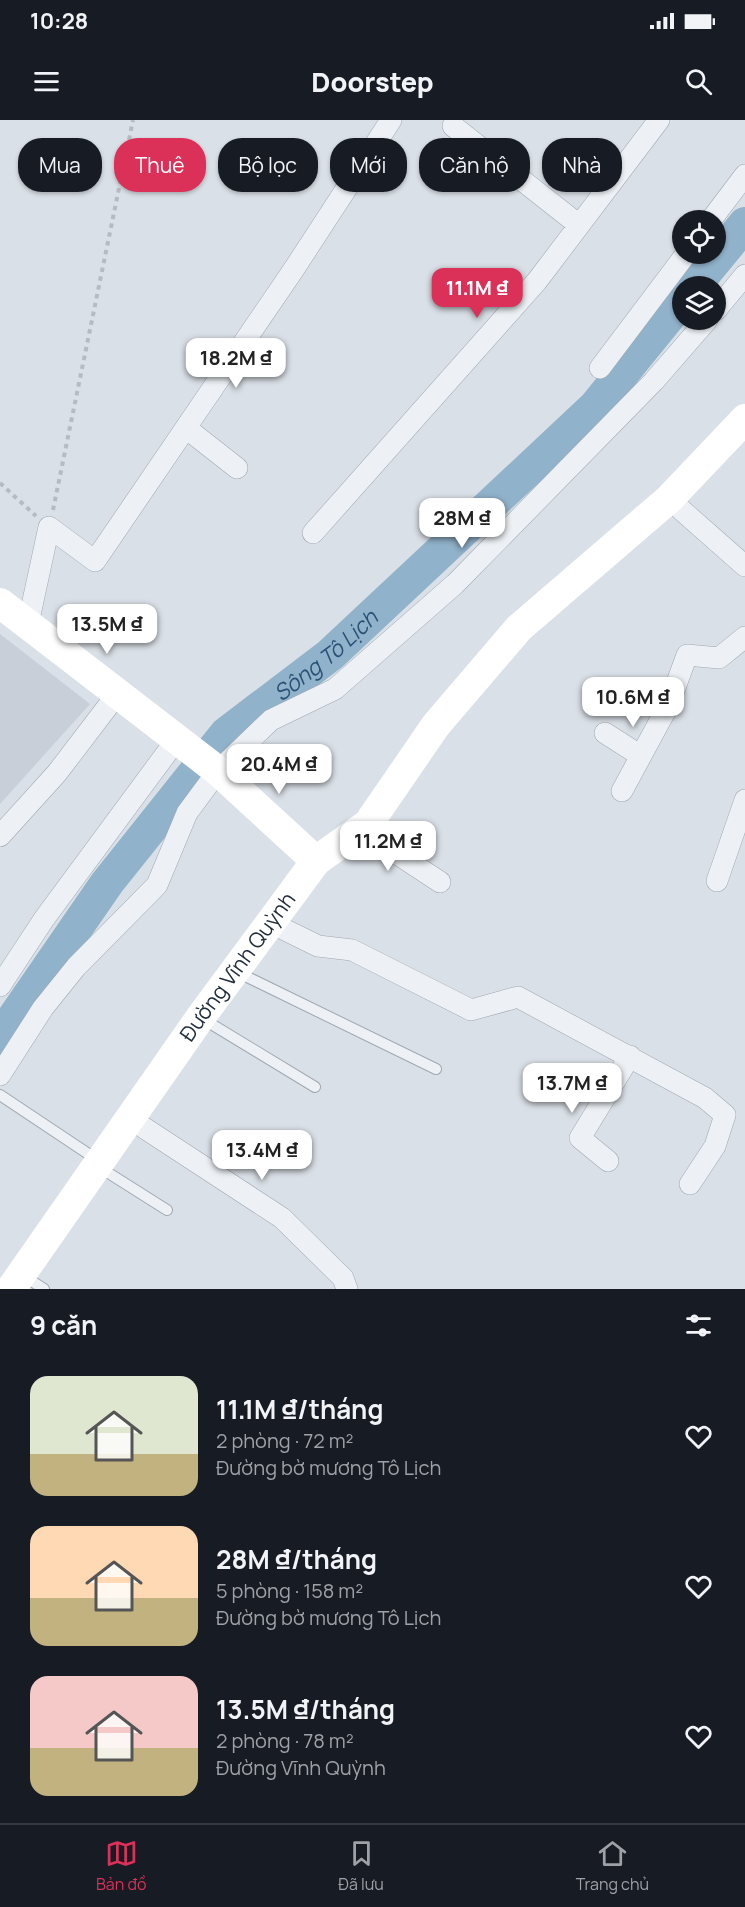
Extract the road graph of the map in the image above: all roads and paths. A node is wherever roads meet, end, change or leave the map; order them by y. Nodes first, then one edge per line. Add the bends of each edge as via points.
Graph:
1 (133, 120) edge
2 (391, 120) edge
3 (659, 120) edge
4 (453, 126) dead end
5 (745, 175) edge
6 (719, 210) edge
7 (579, 225) junction
8 (678, 264) edge
9 (745, 275) edge
10 (726, 298) edge
11 (698, 330) edge
12 (600, 368) dead end
13 (745, 420) edge
14 (186, 428) junction
15 (237, 468) dead end
16 (0, 483) edge
17 (669, 499) junction
18 (49, 527) junction
19 (313, 533) dead end
20 (745, 566) edge
21 (0, 603) edge
22 (28, 624) junction
23 (745, 637) edge
24 (118, 693) junction
25 (605, 733) dead end
26 (181, 742) junction
27 (641, 756) junction
28 (215, 769) junction
29 (622, 791) dead end
30 (745, 800) edge
31 (368, 824) junction
32 (0, 836) edge
33 (316, 861) junction
34 (717, 881) dead end
35 (440, 882) dead end
36 (269, 922) junction
37 (234, 970) junction
38 (0, 986) edge
39 (200, 1018) junction
40 (630, 1056) junction
41 (436, 1069) dead end
42 (0, 1075) edge
43 (315, 1087) dead end
44 (0, 1095) edge
45 (129, 1118) junction
46 (608, 1161) dead end
47 (98, 1163) junction
48 (690, 1184) dead end
49 (167, 1210) dead end
50 (25, 1284) edge
51 (347, 1289) edge

1 - 18 path
2 - 14 street
3 - 7 street
4 - 7 street
5 - 6 street
7 - 19 street via 537,281
8 - 12 street
9 - 10 street
11 - 28 street via 654,381 455,584 335,689 271,720
13 - 17 street
14 - 15 street
14 - 18 street via 94,561
16 - 18 path
17 - 20 street
17 - 31 street via 519,628 436,725
18 - 22 street
21 - 22 street
22 - 24 street
23 - 27 street via 719,658 687,655 669,704
24 - 26 street
24 - 32 street via 57,773
25 - 27 street
26 - 28 street
26 - 38 street via 44,919
27 - 29 street
28 - 33 street
28 - 42 street via 186,813 158,885 76,967 43,1008
30 - 34 street
31 - 33 street, Đường Vĩnh Quỳnh
31 - 35 street via 399,855
33 - 36 street, Đường Vĩnh Quỳnh
36 - 37 street, Đường Vĩnh Quỳnh
36 - 40 street via 318,946 352,950 471,1010 518,997
37 - 39 street, Đường Vĩnh Quỳnh
37 - 41 lane
39 - 43 lane
39 - 45 street, Đường Vĩnh Quỳnh
40 - 46 street via 580,1138
40 - 48 street via 705,1098 725,1115 715,1146
44 - 47 lane
45 - 47 street, Đường Vĩnh Quỳnh
45 - 51 street via 282,1218 343,1278
47 - 49 lane
47 - 50 street, Đường Vĩnh Quỳnh

